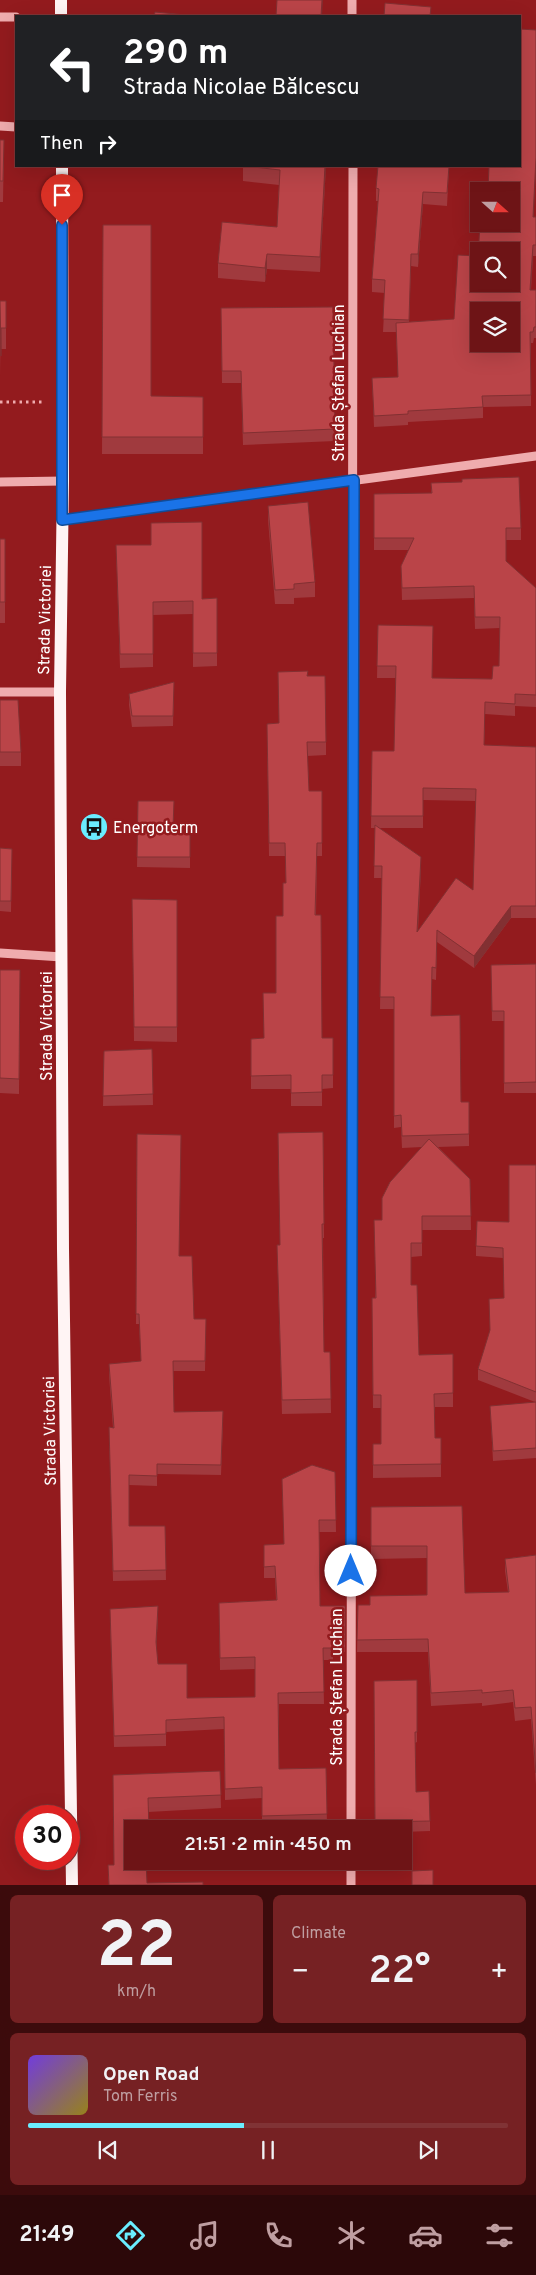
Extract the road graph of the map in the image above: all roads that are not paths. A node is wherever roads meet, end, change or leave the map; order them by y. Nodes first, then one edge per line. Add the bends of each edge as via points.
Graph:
1 (61, 0) edge
2 (352, 0) edge
3 (62, 15) edge
4 (352, 15) edge
5 (0, 17) edge
6 (15, 17) edge
7 (0, 126) edge
8 (15, 126) edge
9 (62, 167) edge
10 (353, 167) edge
11 (536, 456) edge
12 (354, 480) junction
13 (63, 481) junction
14 (0, 482) edge
15 (62, 520) junction
16 (0, 692) edge
17 (60, 692) junction
18 (0, 953) edge
19 (62, 957) junction
20 (351, 1820) edge
21 (351, 1870) edge
22 (72, 1885) edge
23 (351, 1885) edge

1 - 3 main road
2 - 4 street
5 - 6 street
7 - 8 street
9 - 13 main road, Strada Victoriei
10 - 12 street, Strada Ștefan Luchian
11 - 12 street
12 - 15 street
12 - 20 street, Strada Ștefan Luchian
13 - 14 street
13 - 15 main road, Strada Victoriei
15 - 17 main road, Strada Victoriei
16 - 17 street
17 - 19 main road, Strada Victoriei
18 - 19 street
19 - 22 main road, Strada Victoriei
21 - 23 street

